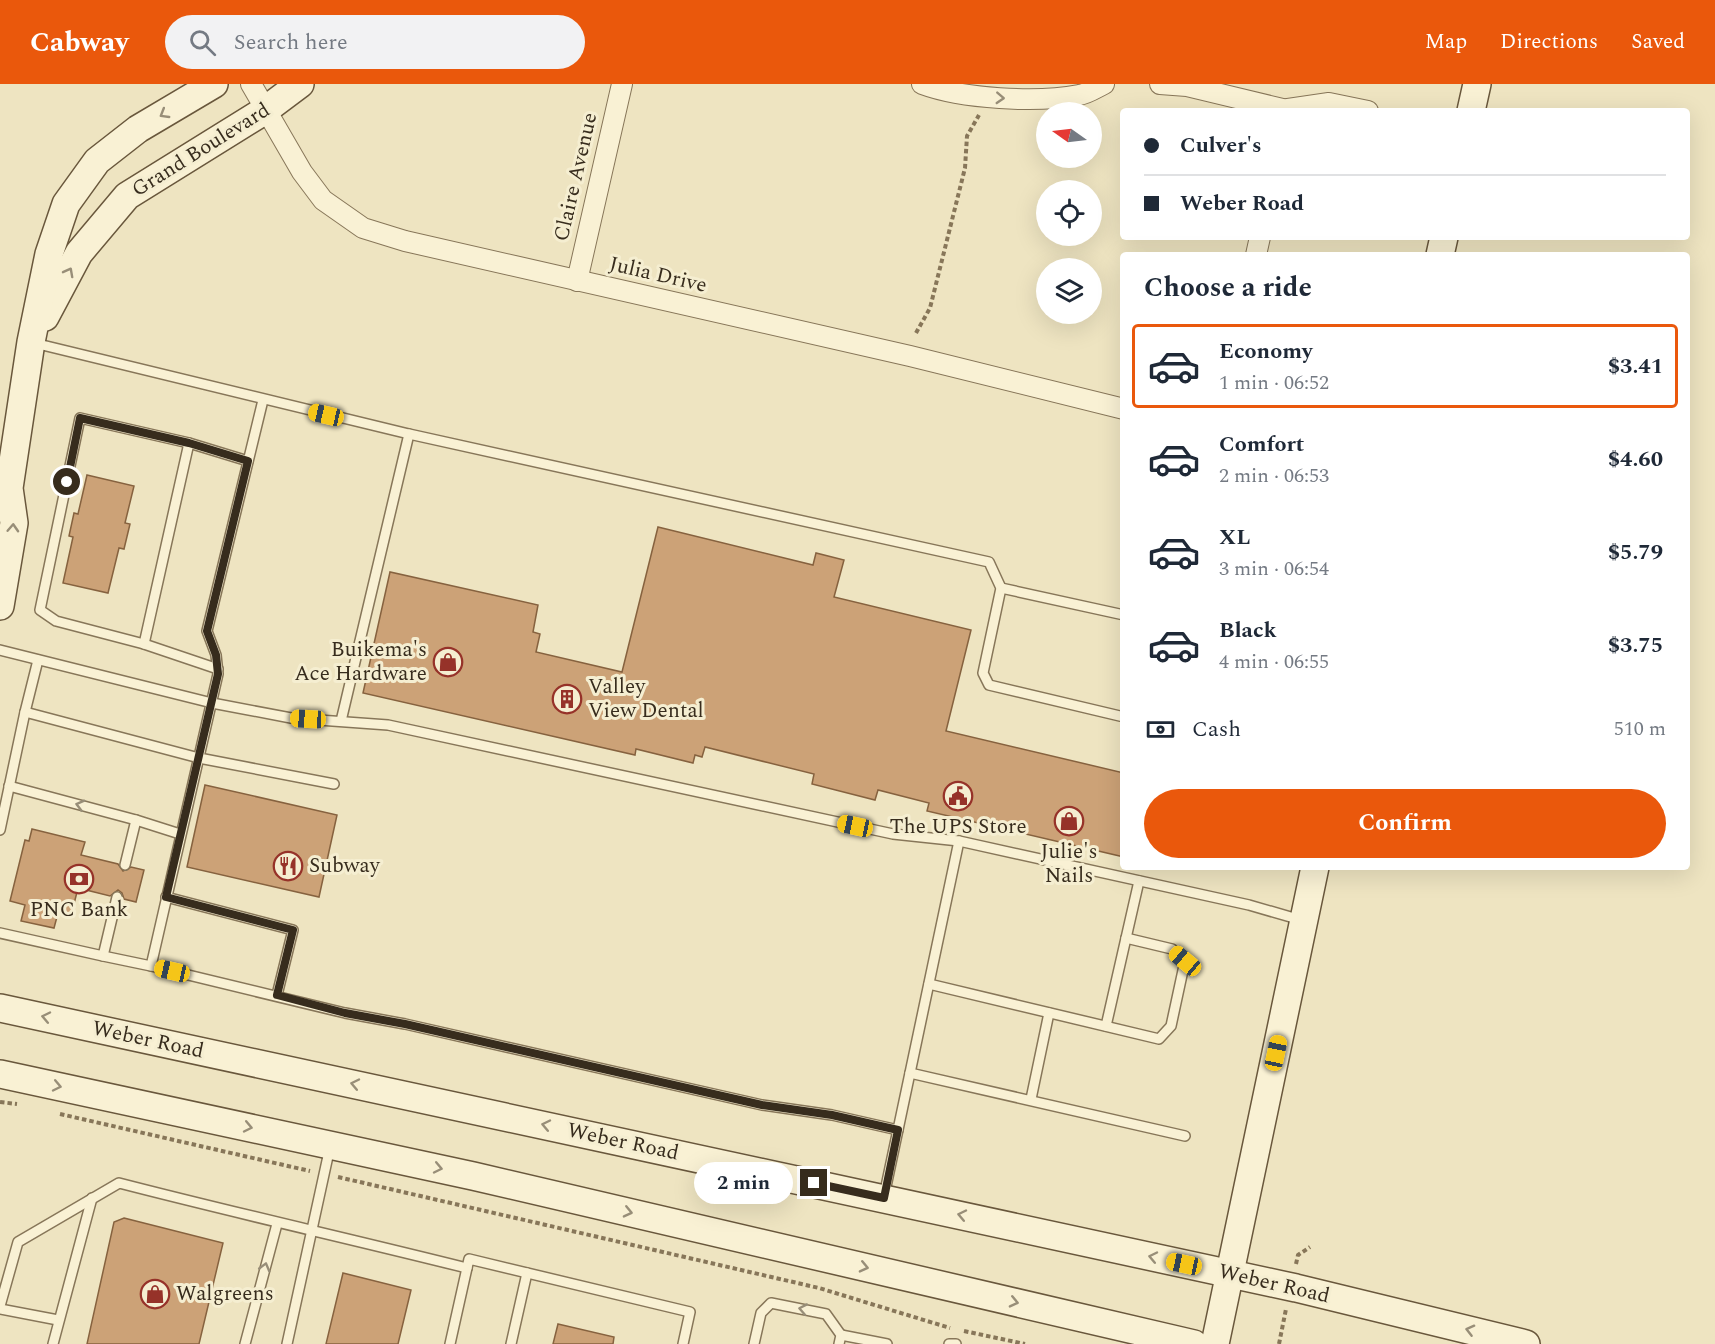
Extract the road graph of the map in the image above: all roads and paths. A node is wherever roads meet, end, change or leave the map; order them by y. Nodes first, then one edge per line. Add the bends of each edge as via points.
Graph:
1 (214, 84) edge
2 (251, 84) edge
3 (300, 84) edge
4 (622, 84) edge
5 (922, 84) edge
6 (1104, 84) edge
7 (1160, 84) edge
8 (1477, 84) edge
9 (981, 96) junction
10 (1280, 108) edge
11 (1300, 108) edge
12 (1353, 108) edge
13 (1472, 108) edge
14 (264, 111) junction
15 (577, 281) junction
16 (916, 333) dead end
17 (32, 342) junction
18 (263, 400) junction
19 (1120, 408) edge
20 (410, 434) junction
21 (189, 443) junction
22 (248, 461) junction
23 (3, 491) edge
24 (1001, 588) junction
25 (0, 606) edge
26 (1120, 614) edge
27 (144, 644) junction
28 (0, 650) edge
29 (38, 660) junction
30 (218, 669) junction
31 (212, 703) junction
32 (25, 712) junction
33 (1120, 716) edge
34 (341, 721) junction
35 (199, 759) junction
36 (334, 784) dead end
37 (9, 786) junction
38 (136, 820) junction
39 (0, 830) edge
40 (180, 834) junction
41 (959, 841) junction
42 (125, 865) dead end
43 (1314, 870) edge
44 (1139, 881) junction
45 (117, 897) dead end
46 (166, 897) junction
47 (1304, 921) junction
48 (0, 933) edge
49 (1126, 938) junction
50 (103, 956) junction
51 (151, 966) junction
52 (928, 984) junction
53 (277, 995) junction
54 (0, 1008) edge
55 (1049, 1012) junction
56 (1106, 1026) junction
57 (910, 1073) junction
58 (0, 1074) edge
59 (1031, 1099) junction
60 (0, 1102) edge
61 (20, 1105) dead end
62 (54, 1113) dead end
63 (898, 1130) junction
64 (1185, 1136) dead end
65 (331, 1145) junction
66 (324, 1174) junction
67 (92, 1198) junction
68 (884, 1198) junction
69 (276, 1224) junction
70 (311, 1229) junction
71 (467, 1268) junction
72 (527, 1273) junction
73 (1230, 1274) junction
74 (0, 1308) edge
75 (58, 1320) junction
76 (840, 1340) edge
77 (53, 1344) edge
78 (245, 1344) edge
79 (287, 1344) edge
80 (450, 1344) edge
81 (511, 1344) edge
82 (683, 1344) edge
83 (754, 1344) edge
84 (886, 1344) edge
85 (949, 1344) edge
86 (956, 1344) edge
87 (1024, 1344) edge
88 (1194, 1344) edge
89 (1215, 1344) edge
90 (1526, 1344) edge

1 -> 17 main road, Grand Boulevard via 138,129 97,161 66,204 49,254
2 - 14 street, Julia Drive
3 - 14 main road, Grand Boulevard
4 - 15 street, Claire Avenue
5 - 9 street
9 -> 6 street via 1002,99 1080,95
7 - 10 street via 1187,86
8 - 13 main road
9 - 16 path via 979,117 967,136 965,168 930,308
11 - 12 street via 1329,103
14 - 15 street, Julia Drive via 322,200 363,228
17 -> 14 main road, Grand Boulevard via 79,253 127,196
15 - 19 street, Julia Drive
17 - 18 lane
17 - 23 main road, Grand Boulevard
18 - 20 lane
18 - 22 lane
20 - 24 lane via 989,562
20 - 34 lane
21 - 22 lane
21 - 27 lane
21 - 27 lane via 80,418 40,610 56,621
22 - 30 lane via 207,631
25 -> 23 main road, Grand Boulevard via 14,523
24 - 26 lane
24 - 33 lane via 983,673 989,685
27 - 30 lane
28 - 29 lane
29 - 31 lane
29 - 32 lane
30 - 31 lane
31 - 34 lane via 291,718
31 - 35 lane
32 - 35 lane
32 - 37 lane
34 - 41 lane via 388,725 893,834
35 - 36 lane
35 - 40 lane
38 -> 37 lane
37 - 39 lane
38 - 40 lane
38 - 42 lane
40 - 46 lane
41 - 44 lane
41 - 52 lane
43 - 47 main road
44 - 47 lane
44 - 49 lane
45 - 50 lane
46 - 51 lane
46 - 53 lane via 293,930
47 - 73 main road
48 - 50 lane
49 - 56 lane
49 - 56 lane via 1172,950 1185,961 1171,1026 1159,1039
50 - 51 lane
51 - 53 lane
52 - 55 lane
52 - 57 lane
53 - 63 lane via 762,1105
68 -> 54 main road, Weber Road
55 - 56 lane
55 - 59 lane
57 - 59 lane
57 - 63 lane
58 -> 65 main road
59 - 64 lane
60 - 61 path
62 - 66 path
63 - 68 lane
65 - 66 lane
65 -> 88 main road
66 - 70 lane
66 - 87 path via 819,1288 951,1328
67 - 69 lane via 119,1183
67 - 74 lane via 18,1242
67 - 75 lane
73 -> 68 main road, Weber Road
69 - 70 lane
78 -> 69 lane
70 - 71 lane
70 - 79 lane
71 - 72 lane via 469,1259
71 - 80 lane
72 - 81 lane
72 - 82 lane via 690,1312
73 - 89 main road
90 -> 73 main road, Weber Road
74 - 75 lane
75 - 77 lane
76 -> 83 lane via 825,1314 771,1303 761,1313
76 - 84 lane
85 - 86 lane

